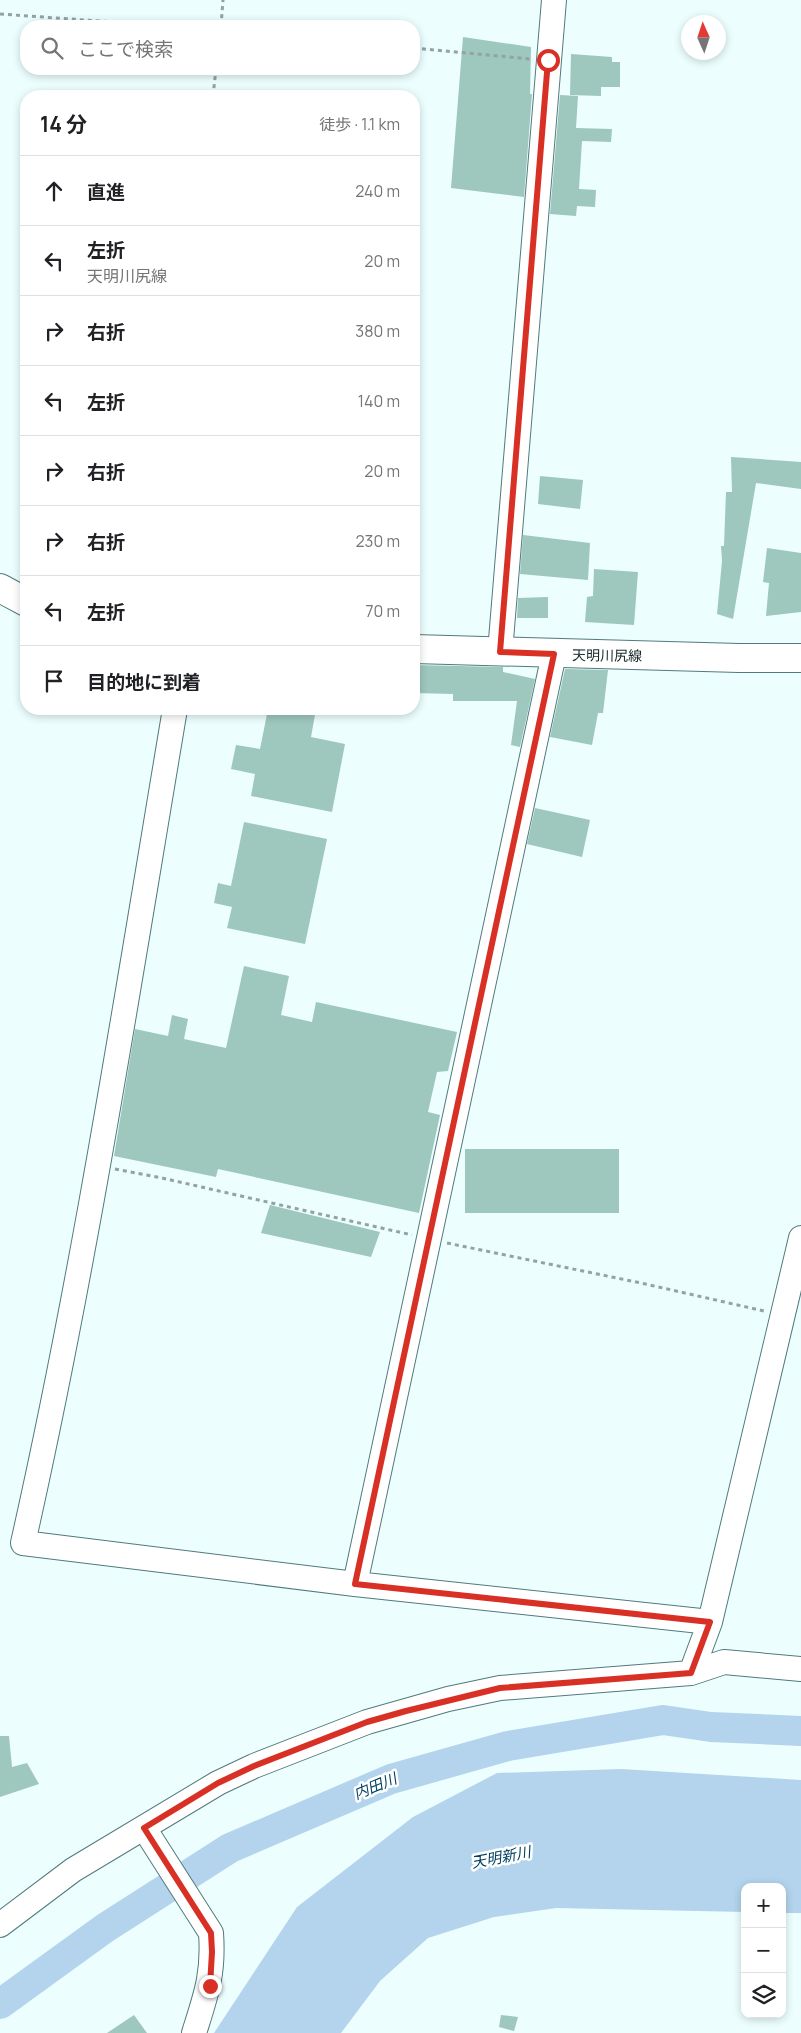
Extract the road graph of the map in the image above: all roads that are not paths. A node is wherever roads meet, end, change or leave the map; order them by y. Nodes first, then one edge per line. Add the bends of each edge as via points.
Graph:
1 (554, 0) edge
2 (0, 588) edge
3 (20, 599) edge
4 (420, 650) edge
5 (500, 652) junction
6 (554, 654) junction
7 (801, 658) edge
8 (174, 715) edge
9 (801, 1238) edge
10 (355, 1584) junction
11 (710, 1622) junction
12 (801, 1669) edge
13 (691, 1673) junction
14 (144, 1828) junction
15 (0, 1926) edge
16 (194, 2033) edge

1 - 5 street
2 - 3 main road
4 - 5 main road, 天明川尻線
5 - 6 main road, 天明川尻線
6 - 7 main road, 天明川尻線
6 - 10 street
8 - 10 street via 98,1166 54,1403 22,1543
9 - 11 street
10 - 11 street
11 - 13 street
12 - 13 street via 724,1662
13 - 14 street via 500,1688 367,1722 218,1783
14 - 15 street via 73,1870
14 - 16 street via 211,1933 210,1986

